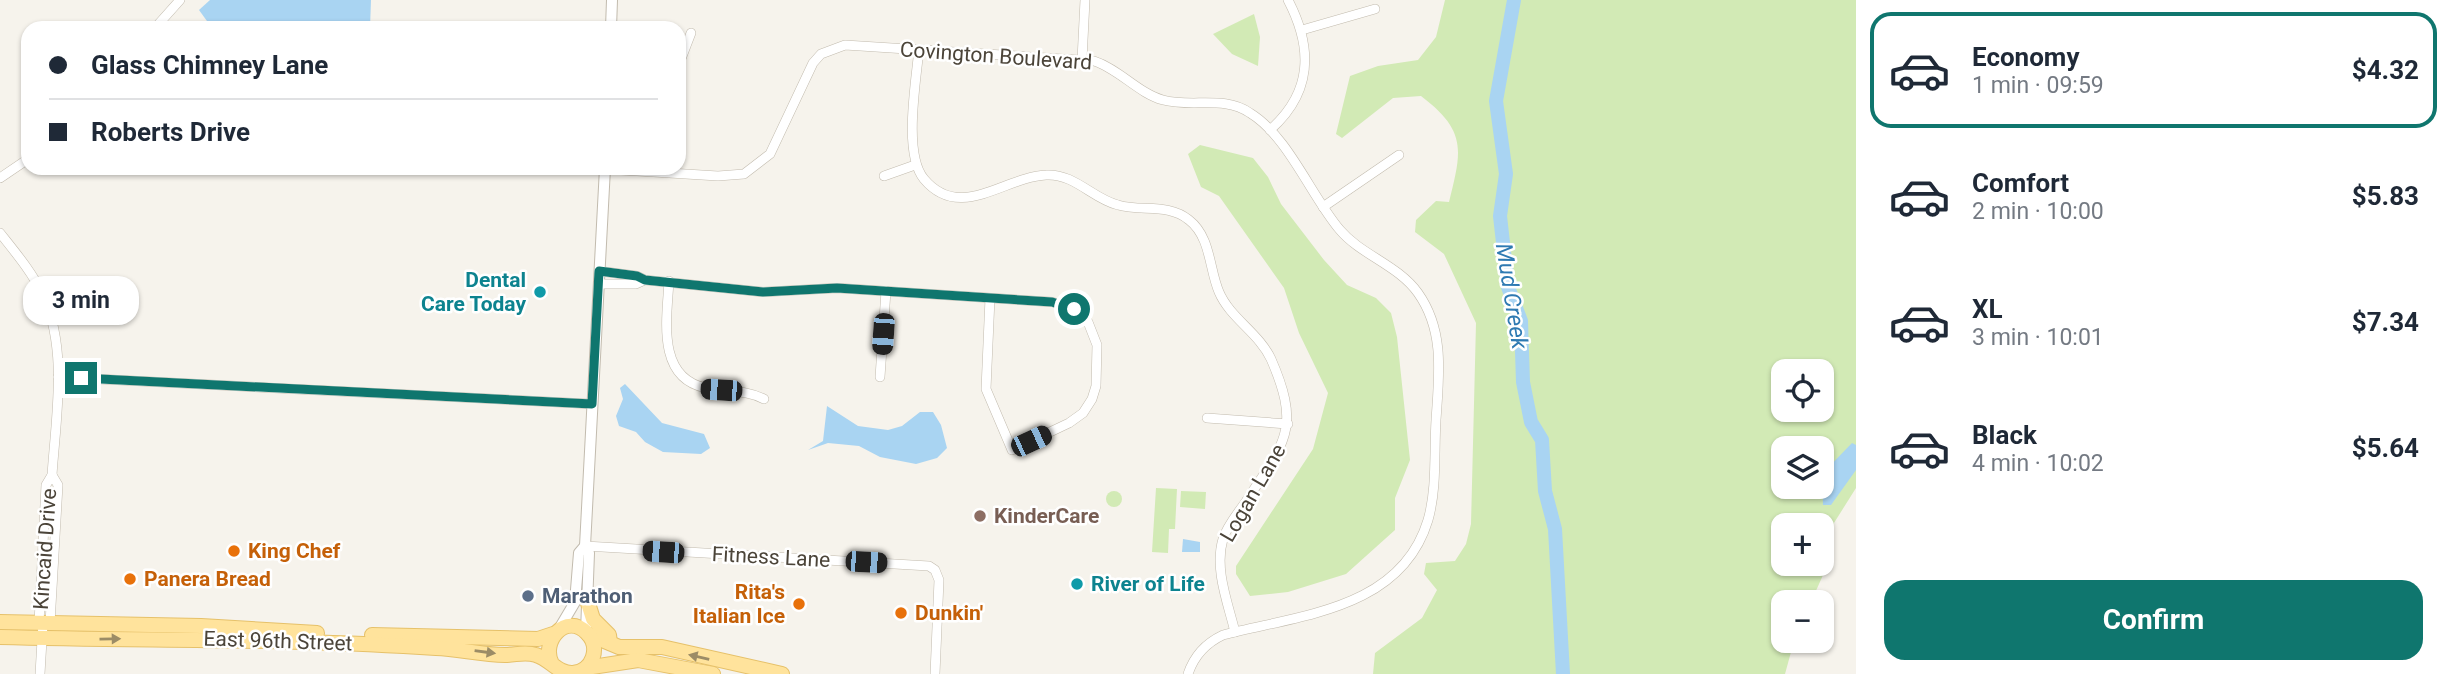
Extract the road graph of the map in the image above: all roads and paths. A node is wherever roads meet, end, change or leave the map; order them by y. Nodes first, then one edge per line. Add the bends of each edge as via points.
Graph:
1 (180, 0) edge
2 (612, 0) edge
3 (1085, 0) edge
4 (1288, 0) edge
5 (1375, 9) dead end
6 (161, 21) edge
7 (611, 21) edge
8 (1302, 30) junction
9 (691, 33) dead end
10 (686, 46) edge
11 (919, 49) junction
12 (1082, 60) junction
13 (1270, 130) junction
14 (1399, 155) dead end
15 (21, 164) edge
16 (915, 164) junction
17 (686, 172) edge
18 (605, 175) edge
19 (884, 176) dead end
20 (0, 178) edge
21 (1323, 207) junction
22 (0, 233) edge
23 (599, 271) junction
24 (645, 280) junction
25 (669, 281) junction
26 (598, 284) junction
27 (886, 291) junction
28 (990, 298) junction
29 (58, 377) junction
30 (880, 377) dead end
31 (764, 399) dead end
32 (592, 404) junction
33 (1207, 418) dead end
34 (1288, 424) junction
35 (584, 546) junction
36 (587, 600) junction
37 (0, 622) edge
38 (43, 628) junction
39 (556, 632) junction
40 (1235, 632) junction
41 (587, 633) junction
42 (0, 637) edge
43 (610, 644) junction
44 (552, 664) junction
45 (586, 668) junction
46 (690, 672) edge
47 (40, 674) edge
48 (713, 674) edge
49 (782, 674) edge
50 (934, 674) edge
51 (1188, 674) edge

1 - 6 street
2 - 7 street
3 - 12 street
4 - 8 street
5 - 8 street
8 - 13 street via 1305,57 1300,90
9 - 10 street
11 - 12 street, Covington Boulevard
11 - 16 street
11 - 17 street, Covington Boulevard via 845,45 821,54 806,74 763,162 732,177
12 - 13 street, Covington Boulevard via 1114,69 1160,99 1238,106
13 - 21 street, Covington Boulevard
14 - 21 street
15 - 20 street
16 - 19 street
16 - 34 street, Logan Lane via 930,186 956,198 977,197 1049,174 1073,181 1117,205 1184,216 1203,238 1222,298 1270,357 1285,397
18 - 23 street
21 - 40 street, Covington Boulevard via 1344,235 1407,281 1432,318 1439,360 1428,519 1407,561 1369,594
22 - 29 street, Kincaid Drive via 43,296 54,330
23 - 24 street
23 - 26 street
24 - 25 street
24 - 26 street
25 - 27 street via 763,292
25 - 31 street via 667,342 676,368 698,386 748,392
26 - 32 street
27 - 28 street
27 - 30 street
28 - 28 street via 1070,307 1088,322 1097,345 1096,386 1087,408 1069,423 1012,450 986,389
29 - 32 street
29 - 38 street, Kincaid Drive via 52,475 46,485
32 - 35 street
33 - 34 street
34 - 40 street, Logan Lane via 1283,445 1223,537 1220,567
35 - 36 street via 589,553
35 - 39 street via 579,552 575,602
35 - 50 street, Fitness Lane via 929,566 939,580
36 - 41 street
36 - 43 main road
37 - 38 main road, East 96th Street
38 - 39 main road, East 96th Street via 201,626 538,639
38 - 42 main road, East 96th Street
38 -> 44 main road, East 96th Street via 528,653
38 - 47 street, Kincaid Drive
39 - 41 main road via 575,627
39 - 44 main road via 547,649
40 - 51 street, Covington Boulevard via 1205,647
41 - 43 main road
41 - 45 main road via 594,648
49 -> 43 main road via 662,647
44 - 45 main road via 564,672
45 - 46 main road via 633,660
46 - 48 main road

